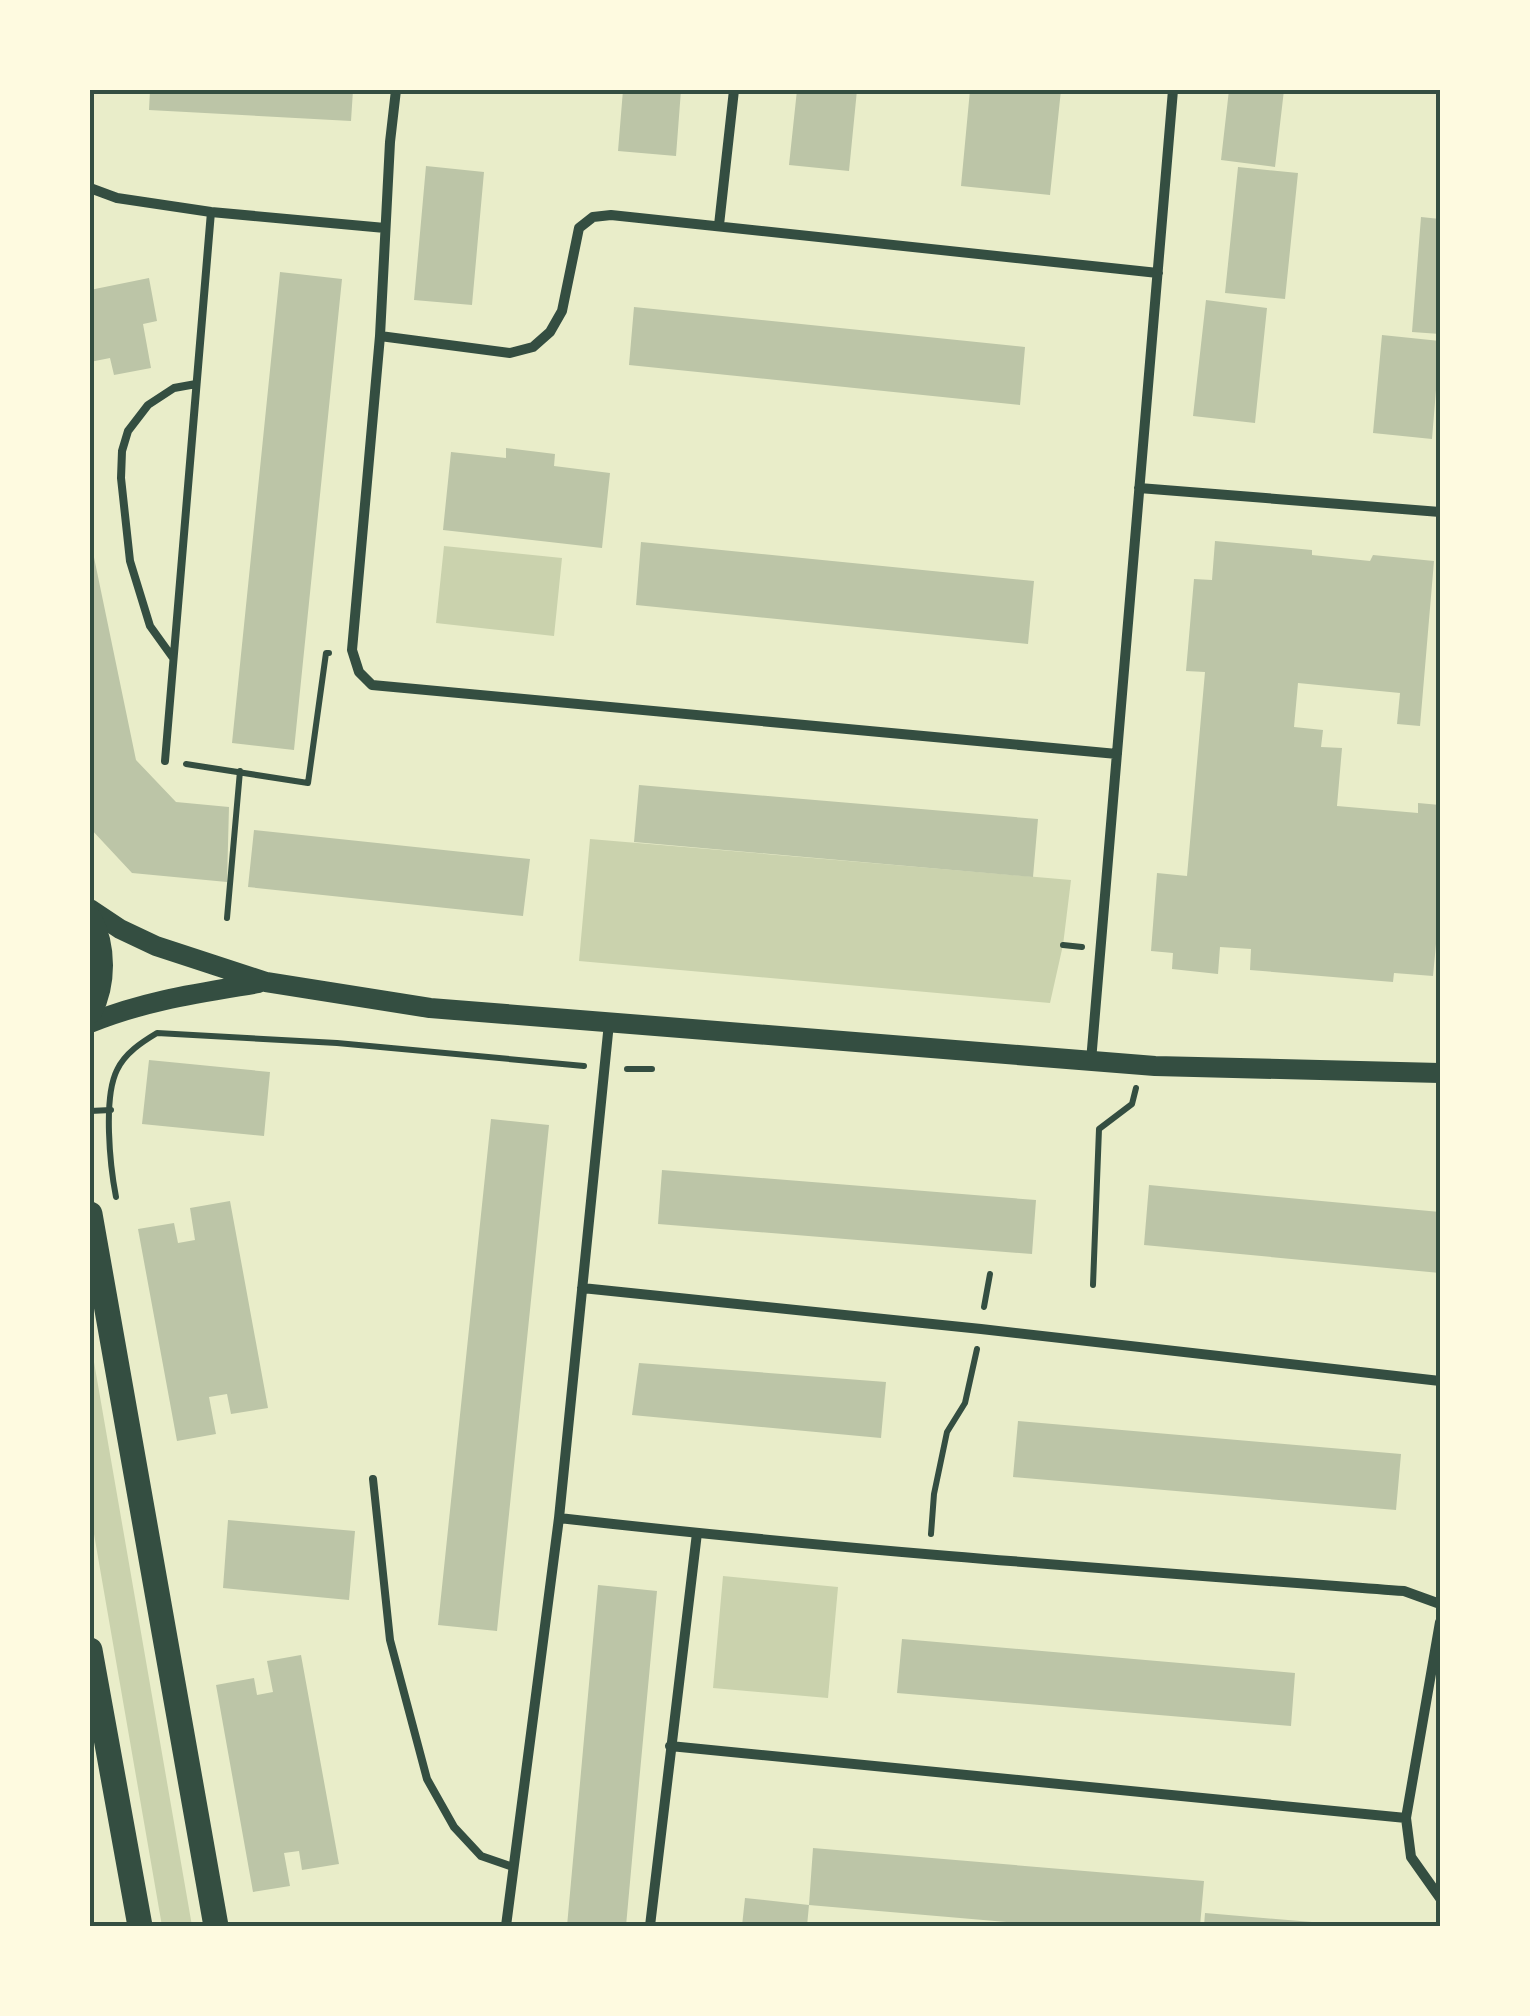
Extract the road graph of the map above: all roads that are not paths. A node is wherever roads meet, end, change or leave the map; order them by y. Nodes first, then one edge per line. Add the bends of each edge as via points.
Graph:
1 (396, 90) edge
2 (734, 90) edge
3 (1173, 90) edge
4 (90, 188) edge
5 (211, 212) junction
6 (720, 225) junction
7 (384, 228) junction
8 (1158, 273) junction
9 (380, 336) junction
10 (196, 384) junction
11 (1139, 488) junction
12 (1440, 512) edge
13 (173, 658) junction
14 (1117, 754) junction
15 (165, 761) road end
16 (90, 909) edge
17 (90, 920) edge
18 (266, 982) junction
19 (90, 1011) edge
20 (610, 1022) junction
21 (90, 1024) edge
22 (1091, 1061) junction
23 (1440, 1074) edge
24 (90, 1214) edge
25 (582, 1288) junction
26 (1440, 1381) edge
27 (374, 1479) dead end
28 (558, 1518) junction
29 (697, 1534) junction
30 (1440, 1604) edge
31 (1440, 1622) edge
32 (90, 1650) edge
33 (670, 1746) junction
34 (1406, 1818) junction
35 (513, 1867) junction
36 (1440, 1898) edge
37 (140, 1926) edge
38 (216, 1926) edge
39 (506, 1926) edge
40 (650, 1926) edge

1 - 7 street
2 - 6 street
3 - 8 street
4 - 5 street
5 - 7 street
5 - 10 lane
6 - 8 street
6 - 9 street via 593,217 579,228 562,311 533,348 510,353
7 - 9 street
8 - 11 street
9 - 14 street via 352,650 372,686
10 - 13 lane
10 - 13 lane via 174,388 148,405 122,451 130,561 150,626
11 - 12 street
11 - 14 street
13 - 15 lane
14 - 22 street
16 - 18 main road via 156,946
17 - 19 main road via 100,979
18 - 20 main road via 430,1008
18 - 21 main road via 157,1000
20 - 22 main road
20 - 25 street
22 - 23 main road
24 - 38 main road
25 - 26 street
25 - 28 street
27 - 35 lane via 390,1640 427,1779 454,1827 481,1856
28 - 29 street
28 - 35 street
29 - 30 street via 1404,1592
29 - 33 street
31 - 34 street
32 - 37 main road
33 - 34 street
33 - 40 street
34 - 36 street via 1411,1857
35 - 39 street

